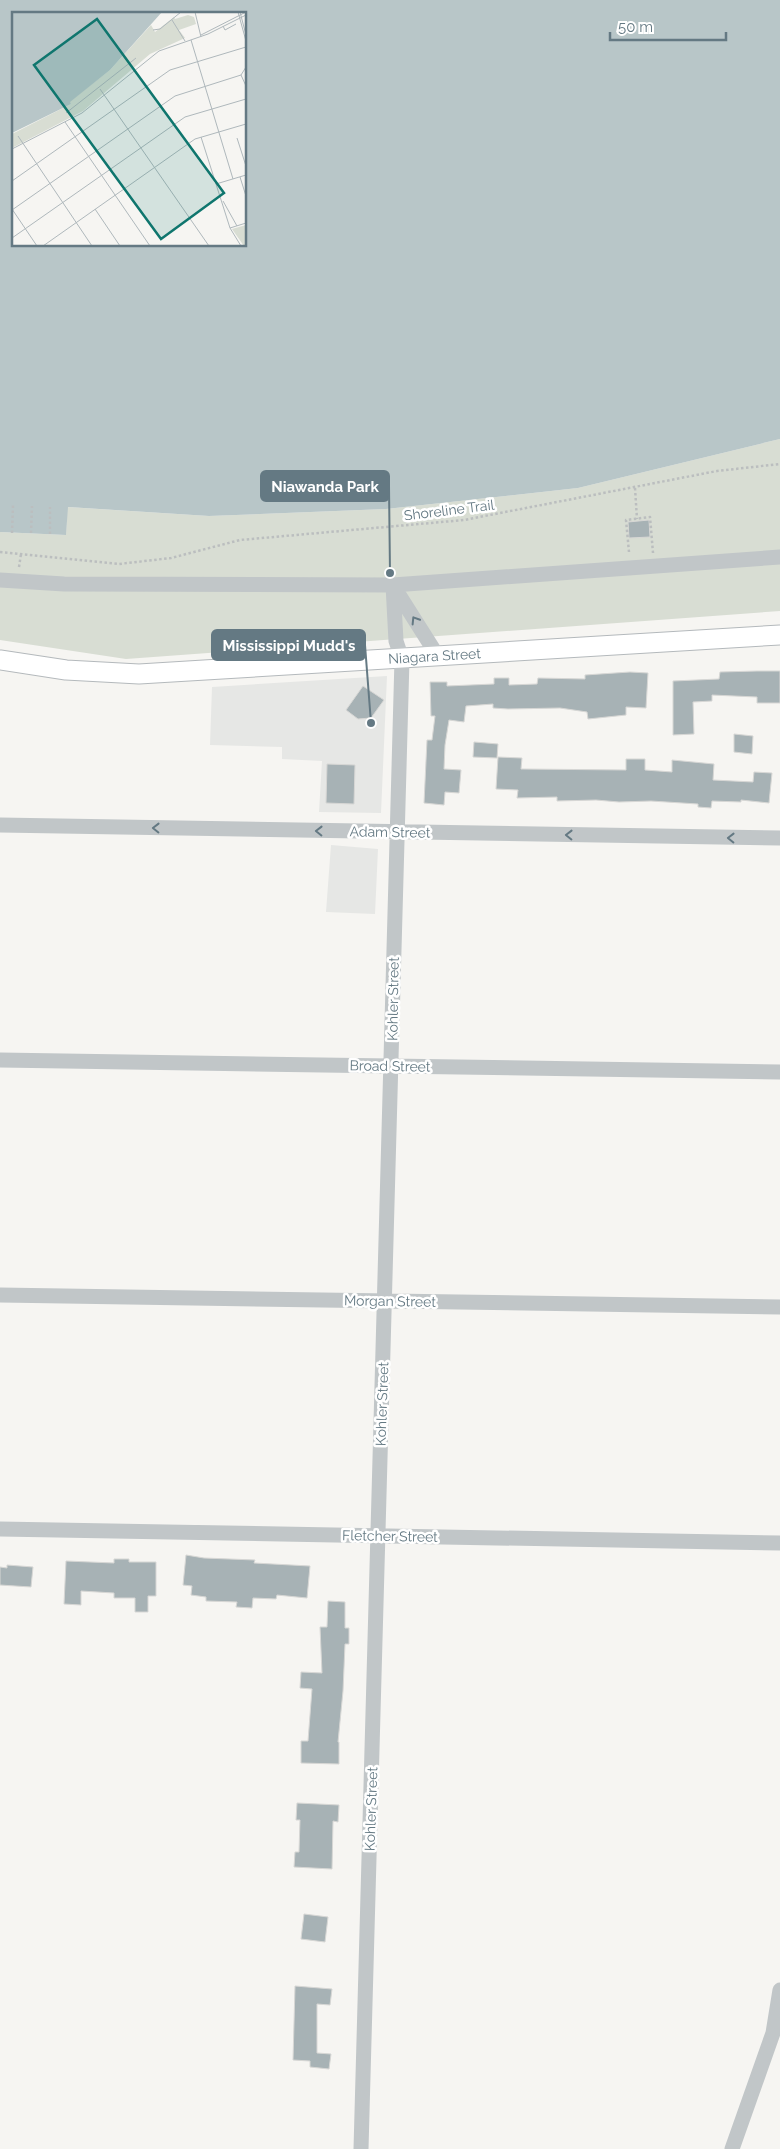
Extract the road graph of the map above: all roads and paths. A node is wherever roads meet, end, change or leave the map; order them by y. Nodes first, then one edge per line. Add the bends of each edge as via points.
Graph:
1 (780, 464) edge
2 (635, 488) junction
3 (13, 505) dead end
4 (32, 506) dead end
5 (50, 507) dead end
6 (637, 518) junction
7 (12, 532) dead end
8 (31, 533) dead end
9 (50, 534) dead end
10 (0, 552) edge
11 (780, 557) edge
12 (655, 567) junction
13 (631, 568) junction
14 (0, 580) edge
15 (393, 586) junction
16 (780, 635) edge
17 (437, 655) junction
18 (402, 659) junction
19 (0, 660) edge
20 (0, 825) edge
21 (398, 832) junction
22 (780, 838) edge
23 (0, 1060) edge
24 (392, 1066) junction
25 (780, 1072) edge
26 (0, 1295) edge
27 (385, 1301) junction
28 (780, 1307) edge
29 (0, 1529) edge
30 (379, 1536) junction
31 (780, 1543) edge
32 (780, 1990) edge
33 (776, 2035) edge
34 (733, 2146) edge
35 (362, 2149) edge

1 - 2 path, Shoreline Trail via 717,471
2 - 6 path
2 - 10 path, Shoreline Trail via 464,520 240,540 132,564
3 - 7 path
4 - 8 path
5 - 9 path
6 - 12 path via 650,517
6 - 13 path via 626,520
11 - 12 street
12 - 13 street
13 - 15 street
14 - 15 street via 64,584
17 -> 15 street
15 - 18 street, Kohler Street via 396,641
16 - 17 main road, Niagara Street
17 - 18 main road, Niagara Street
18 - 19 main road, Niagara Street via 139,674 66,670
18 - 21 street, Kohler Street
21 -> 20 street, Adam Street
22 -> 21 street, Adam Street
21 - 24 street, Kohler Street
23 - 24 street, Broad Street
24 - 25 street, Broad Street
24 - 27 street, Kohler Street
26 - 27 street, Morgan Street
27 - 28 street, Morgan Street
27 - 30 street, Kohler Street
29 - 30 street, Fletcher Street
30 - 31 street, Fletcher Street
30 - 35 street, Kohler Street
32 - 33 street
33 - 34 street

